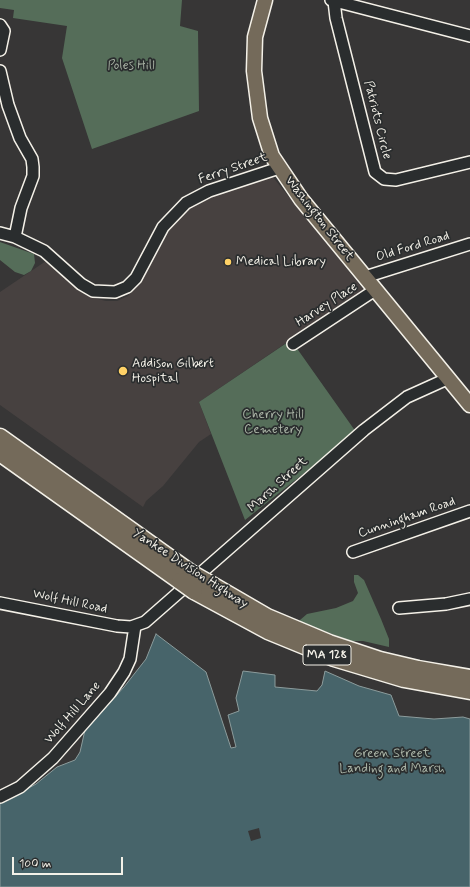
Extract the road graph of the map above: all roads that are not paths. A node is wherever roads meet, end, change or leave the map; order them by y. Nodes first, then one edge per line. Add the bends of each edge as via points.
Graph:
1 (265, 0) edge
2 (332, 0) edge
3 (1, 26) edge
4 (470, 36) edge
5 (0, 50) edge
6 (0, 72) edge
7 (470, 162) edge
8 (279, 168) junction
9 (0, 233) edge
10 (15, 237) junction
11 (470, 244) edge
12 (365, 276) junction
13 (375, 290) junction
14 (294, 344) dead end
15 (449, 378) junction
16 (470, 405) edge
17 (0, 437) edge
18 (0, 453) edge
19 (470, 511) edge
20 (353, 552) dead end
21 (186, 577) junction
22 (200, 586) junction
23 (470, 599) edge
24 (0, 603) edge
25 (399, 608) dead end
26 (135, 626) junction
27 (470, 678) edge
28 (470, 691) edge
29 (0, 797) edge

1 - 8 main road, Washington Street via 255,37 254,71 260,118 272,156
2 - 4 street
2 - 7 street, Patriots Circle via 375,172 384,179 396,180
3 - 5 street via 4,36
6 - 10 street via 8,105 20,138 32,159 33,167 33,176
8 - 10 street, Ferry Street via 209,191 186,203 163,227 136,278 121,291 93,292 51,256
8 - 12 main road, Washington Street via 301,199
9 - 10 street, Ferry Street
11 - 12 street, Old Ford Road
12 - 13 main road, Washington Street
13 - 14 street, Harvey Place
13 - 15 main road, Washington Street
15 - 16 main road, Washington Street
15 - 26 street, Marsh Street via 416,391 384,414 317,469 149,620
17 - 21 highway, Yankee Division Highway / MA 128
18 - 21 highway, Yankee Division Highway / MA 128
19 - 20 street, Cunningham Road
21 - 22 highway, Yankee Division Highway / MA 128, bridge
22 - 27 highway, Yankee Division Highway / MA 128 via 329,643 418,669
22 - 28 highway, Yankee Division Highway / MA 128 via 268,631 334,658 404,679
23 - 25 street
24 - 26 street, Wolf Hill Road via 108,625
26 - 29 street, Wolf Hill Lane via 130,659 110,694 53,758 29,780

